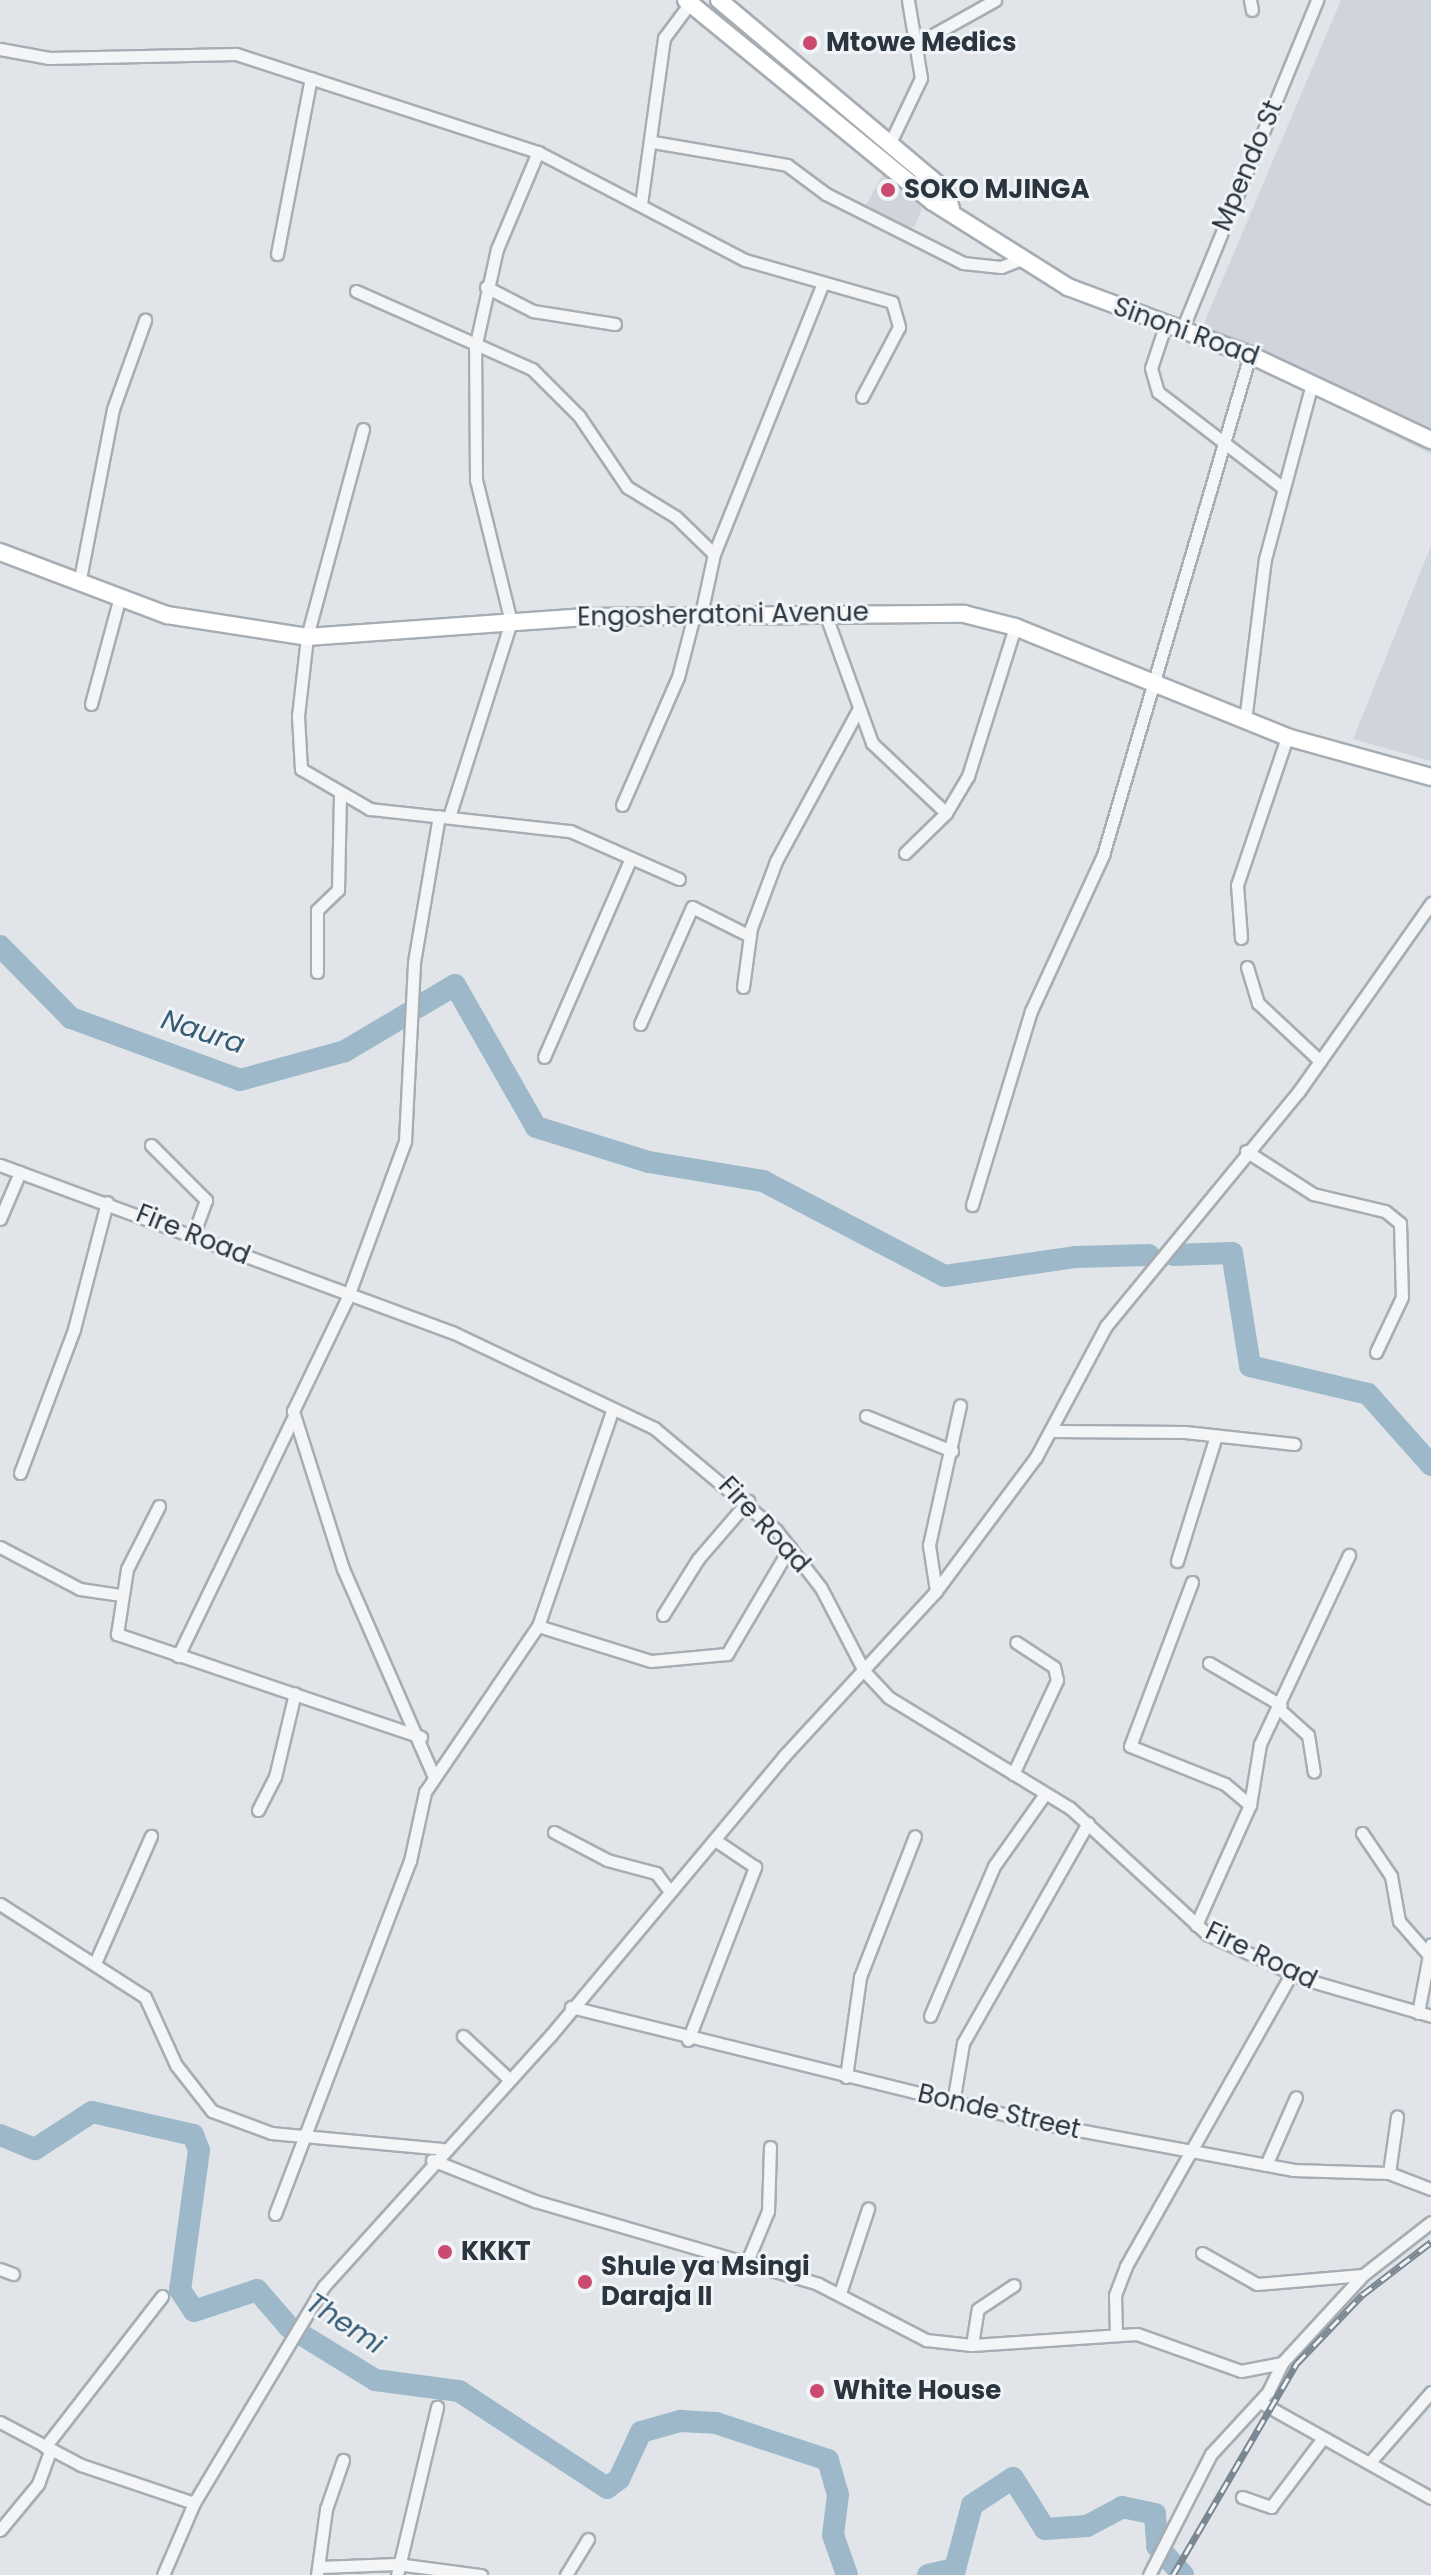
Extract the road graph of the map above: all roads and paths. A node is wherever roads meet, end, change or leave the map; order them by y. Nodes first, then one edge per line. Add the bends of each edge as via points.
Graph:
1 (719, 0) edge
2 (908, 0) edge
3 (995, 0) edge
4 (1317, 0) edge
5 (688, 2) edge
6 (920, 42) junction
7 (0, 49) edge
8 (311, 78) junction
9 (653, 142) junction
10 (890, 143) junction
11 (538, 152) junction
12 (641, 204) junction
13 (951, 209) junction
14 (277, 254) dead end
15 (1022, 259) junction
16 (823, 283) junction
17 (486, 287) junction
18 (356, 291) dead end
19 (145, 320) dead end
20 (615, 324) dead end
21 (1173, 329) junction
22 (475, 348) junction
23 (1250, 355) junction
24 (1312, 384) junction
25 (862, 397) dead end
26 (363, 429) dead end
27 (1221, 439) junction
28 (1431, 440) edge
29 (1282, 487) junction
30 (0, 552) edge
31 (714, 554) junction
32 (79, 584) junction
33 (119, 600) junction
34 (825, 613) junction
35 (698, 614) junction
36 (511, 622) junction
37 (1015, 627) junction
38 (307, 637) junction
39 (1157, 685) junction
40 (91, 704) dead end
41 (858, 710) junction
42 (1245, 721) junction
43 (1287, 737) junction
44 (1431, 777) edge
45 (340, 796) junction
46 (622, 805) dead end
47 (946, 813) junction
48 (444, 817) junction
49 (905, 853) dead end
50 (631, 858) junction
51 (679, 879) dead end
52 (1431, 903) edge
53 (750, 936) junction
54 (1241, 938) dead end
55 (1247, 967) dead end
56 (317, 972) dead end
57 (743, 987) dead end
58 (640, 1024) dead end
59 (544, 1057) dead end
60 (1320, 1061) junction
61 (151, 1145) dead end
62 (1246, 1151) junction
63 (0, 1165) edge
64 (20, 1172) junction
65 (107, 1202) junction
66 (972, 1205) dead end
67 (0, 1219) edge
68 (194, 1233) junction
69 (347, 1299) junction
70 (1376, 1352) dead end
71 (960, 1405) dead end
72 (612, 1411) junction
73 (866, 1416) dead end
74 (294, 1418) junction
75 (1052, 1431) junction
76 (1216, 1436) junction
77 (1294, 1444) dead end
78 (952, 1451) junction
79 (20, 1473) dead end
80 (748, 1501) junction
81 (159, 1506) dead end
82 (0, 1547) edge
83 (790, 1547) junction
84 (1349, 1555) dead end
85 (1177, 1561) dead end
86 (1192, 1582) dead end
87 (936, 1591) junction
88 (120, 1595) junction
89 (663, 1615) dead end
90 (538, 1626) junction
91 (1016, 1642) dead end
92 (178, 1656) junction
93 (1209, 1663) dead end
94 (864, 1671) junction
95 (295, 1693) junction
96 (1280, 1707) junction
97 (421, 1737) junction
98 (1314, 1772) dead end
99 (1013, 1774) junction
100 (434, 1777) junction
101 (1045, 1794) junction
102 (1250, 1805) junction
103 (258, 1810) dead end
104 (1088, 1823) junction
105 (554, 1832) dead end
106 (1362, 1833) dead end
107 (151, 1836) dead end
108 (915, 1836) dead end
109 (715, 1840) junction
110 (669, 1890) junction
111 (0, 1904) edge
112 (1196, 1925) junction
113 (1429, 1948) edge
114 (95, 1963) junction
115 (1291, 1974) junction
116 (571, 2007) junction
117 (1418, 2013) junction
118 (930, 2016) dead end
119 (1431, 2016) edge
120 (463, 2036) dead end
121 (688, 2040) junction
122 (846, 2077) junction
123 (510, 2080) junction
124 (1296, 2097) dead end
125 (953, 2103) junction
126 (1397, 2117) dead end
127 (307, 2136) junction
128 (770, 2147) dead end
129 (442, 2149) junction
130 (1188, 2152) junction
131 (432, 2160) junction
132 (1266, 2165) junction
133 (1389, 2173) junction
134 (1431, 2189) edge
135 (868, 2209) dead end
136 (275, 2214) dead end
137 (1431, 2222) edge
138 (1202, 2253) dead end
139 (746, 2264) junction
140 (0, 2269) edge
141 (13, 2274) dead end
142 (1363, 2275) junction
143 (1014, 2285) dead end
144 (840, 2293) junction
145 (162, 2296) dead end
146 (1116, 2335) junction
147 (972, 2345) junction
148 (1282, 2363) junction
149 (1431, 2392) edge
150 (1260, 2402) junction
151 (437, 2407) dead end
152 (0, 2422) edge
153 (1320, 2442) junction
154 (48, 2449) junction
155 (343, 2460) dead end
156 (1370, 2462) junction
157 (1242, 2497) dead end
158 (1431, 2498) edge
159 (194, 2503) junction
160 (0, 2530) edge
161 (588, 2539) dead end
162 (397, 2570) edge
163 (318, 2571) edge
164 (163, 2575) edge
165 (481, 2575) edge
166 (566, 2575) edge
167 (1149, 2575) edge

1 - 10 street, Sinoni Road
2 - 6 street
3 - 6 street
4 - 21 street, Mpendo St
5 - 9 street via 664,38
5 - 13 street, Sinoni Road via 900,177
6 - 10 street via 918,92
7 - 8 street via 63,58 208,51
8 - 11 street
8 - 14 street
9 - 12 street
9 - 15 street via 787,165 826,194 963,263 1001,267
10 - 13 street, Sinoni Road via 945,190
11 - 12 street
11 - 17 street
12 - 16 street via 734,256
13 - 15 street, Sinoni Road
15 - 21 street, Sinoni Road via 1068,287
16 - 25 street via 874,292 898,310 899,327
16 - 31 street
17 - 20 street via 533,311
17 - 22 street
18 - 22 street
19 - 32 street via 113,409
21 - 23 street, Sinoni Road
21 - 27 street, Mpendo St via 1151,380
22 - 31 street via 544,378 627,487 676,517
22 - 36 street via 476,480
23 - 24 street, Sinoni Road
23 - 27 street
24 - 28 street, Sinoni Road
24 - 29 street
26 - 38 street
27 - 29 street
27 - 39 street
29 - 42 street via 1253,626
30 - 32 street, Engosheratoni Avenue
31 - 35 street
32 - 33 street, Engosheratoni Avenue
33 - 38 street, Engosheratoni Avenue via 215,626
33 - 40 street
34 - 35 street, Engosheratoni Avenue
34 - 37 street, Engosheratoni Avenue via 946,612
34 - 41 street
35 - 36 street, Engosheratoni Avenue
35 - 46 street via 678,677
36 - 38 street, Engosheratoni Avenue
36 - 48 street
37 - 39 street, Engosheratoni Avenue
37 - 47 street via 978,755
38 - 45 street via 299,764
39 - 42 street, Engosheratoni Avenue
39 - 66 street via 1097,871 1027,1022
41 - 47 street via 878,753
41 - 53 street via 791,826
42 - 43 street, Engosheratoni Avenue
43 - 44 street, Engosheratoni Avenue
43 - 54 street via 1237,885
45 - 48 street via 370,809
45 - 56 street via 338,890 317,910
47 - 49 street
48 - 50 street via 570,831
48 - 69 street via 414,962 405,1141
50 - 51 street
50 - 59 street
52 - 60 street
53 - 57 street
53 - 58 street via 692,907
55 - 60 street via 1258,1003
60 - 62 street
61 - 68 street via 206,1200
62 - 70 street via 1313,1194 1385,1211 1400,1223 1402,1297
62 - 75 street via 1106,1326
63 - 64 street, Fire Road
64 - 65 street, Fire Road
64 - 67 street
65 - 68 street, Fire Road
65 - 79 street via 74,1329
68 - 69 street, Fire Road
69 - 72 street, Fire Road via 452,1332
69 - 74 street via 298,1391
71 - 78 street
72 - 80 street, Fire Road via 670,1438
72 - 90 street
73 - 78 street
74 - 92 street
74 - 97 street via 343,1569
75 - 76 street
75 - 87 street
76 - 77 street
76 - 85 street
78 - 87 street via 927,1556
80 - 83 street, Fire Road
80 - 89 street via 698,1559
81 - 88 street
82 - 88 street via 80,1589
83 - 90 street via 727,1654 651,1661
83 - 94 street, Fire Road via 834,1610
84 - 96 street
86 - 102 street via 1130,1746 1225,1784
87 - 94 street
88 - 92 street via 117,1634
90 - 100 street via 475,1729
91 - 99 street via 1054,1667 1057,1680
92 - 95 street
93 - 96 street
94 - 99 street, Fire Road via 903,1707
94 - 109 street
95 - 97 street
95 - 103 street via 275,1777
96 - 98 street via 1308,1735
96 - 102 street via 1252,1763
97 - 100 street
99 - 101 street, Fire Road
100 - 127 street
101 - 104 street, Fire Road
101 - 118 street via 994,1866
102 - 112 street
104 - 112 street, Fire Road
104 - 125 street via 963,2043
105 - 110 street via 607,1860 656,1873
106 - 113 street via 1391,1876 1399,1921
107 - 114 street
108 - 122 street via 860,1977
109 - 110 street
109 - 121 street via 755,1867
110 - 116 street
111 - 114 street
112 - 115 street, Fire Road
113 - 117 street
114 - 127 street via 145,1997 204,2104 248,2128
115 - 117 street, Fire Road
115 - 130 street
116 - 121 street, Bonde Street
116 - 123 street
117 - 119 street, Fire Road
120 - 123 street
121 - 122 street, Bonde Street
122 - 125 street, Bonde Street
123 - 129 street
124 - 132 street
125 - 130 street, Bonde Street
126 - 133 street
127 - 129 street
127 - 136 street
128 - 139 street via 768,2211
129 - 131 street
130 - 132 street, Bonde Street
130 - 146 street via 1119,2283
131 - 139 street via 535,2201
131 - 159 street via 304,2314
132 - 133 street, Bonde Street
133 - 134 street, Bonde Street
135 - 144 street
137 - 142 street
138 - 142 street via 1257,2284
139 - 144 street
140 - 141 street
142 - 148 street
143 - 147 street via 978,2309
144 - 147 street via 912,2336
145 - 154 street
146 - 147 street
146 - 148 street via 1149,2337 1226,2369
148 - 150 street
149 - 156 street
150 - 153 street
150 - 167 street via 1211,2454
151 - 162 street
152 - 154 street
153 - 156 street
153 - 157 street via 1271,2507
154 - 159 street
154 - 160 street via 38,2484
155 - 163 street via 326,2509
156 - 158 street
159 - 164 street
161 - 166 street
162 - 163 street
162 - 165 street

